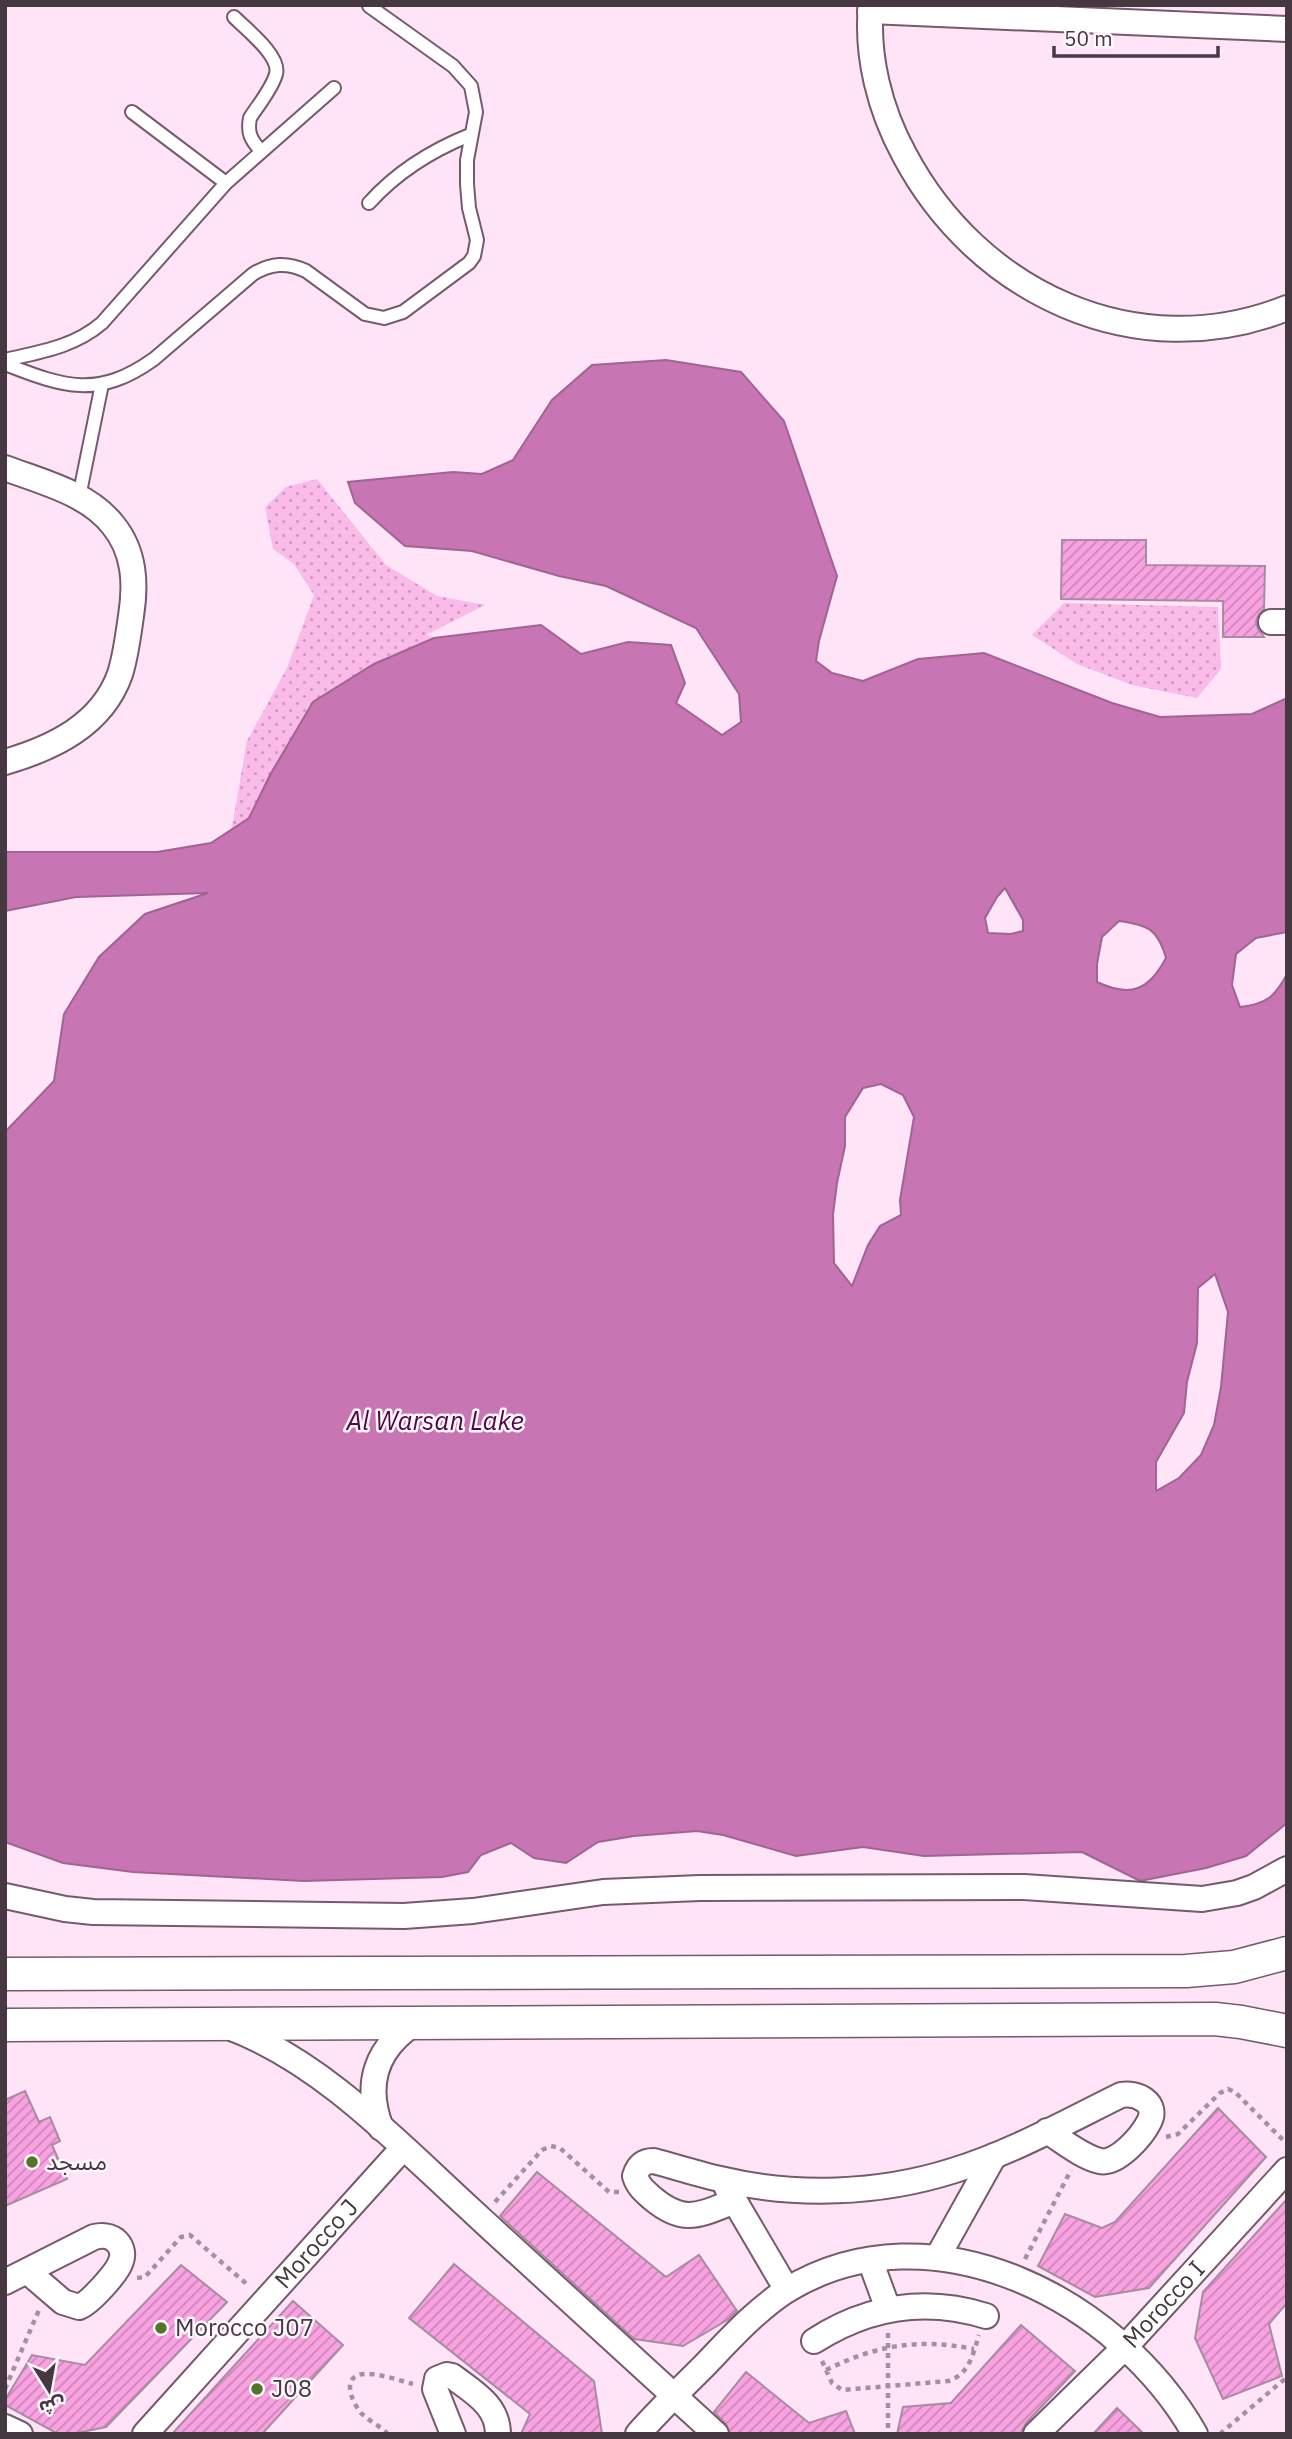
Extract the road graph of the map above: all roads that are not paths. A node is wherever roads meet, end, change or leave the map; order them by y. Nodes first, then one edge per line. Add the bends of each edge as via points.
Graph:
1 (369, 6) edge
2 (870, 8) edge
3 (234, 17) dead end
4 (1287, 29) edge
5 (334, 88) dead end
6 (132, 111) dead end
7 (470, 135) junction
8 (261, 151) junction
9 (226, 183) junction
10 (369, 203) dead end
11 (1287, 308) edge
12 (5, 362) edge
13 (102, 384) junction
14 (5, 468) edge
15 (79, 497) junction
16 (5, 762) edge
17 (1287, 1869) edge
18 (5, 1896) edge
19 (1287, 1953) edge
20 (5, 1974) edge
21 (415, 2023) junction
22 (222, 2024) junction
23 (5, 2025) edge
24 (1287, 2031) edge
25 (381, 2128) junction
26 (1047, 2131) junction
27 (402, 2148) junction
28 (994, 2156) junction
29 (1287, 2170) edge
30 (728, 2190) junction
31 (937, 2258) junction
32 (870, 2260) junction
33 (28, 2272) junction
34 (5, 2282) edge
35 (787, 2290) junction
36 (888, 2309) junction
37 (986, 2316) road end
38 (814, 2341) road end
39 (1126, 2346) junction
40 (675, 2396) junction
41 (5, 2427) edge
42 (20, 2434) edge
43 (145, 2434) edge
44 (453, 2434) edge
45 (498, 2434) edge
46 (638, 2434) edge
47 (716, 2434) edge
48 (1036, 2434) edge
49 (1195, 2434) edge

1 - 7 lane via 463,75 475,98
2 - 4 street
2 - 11 street via 877,79 898,144 940,212 1000,270 1068,307 1141,326 1219,325
3 - 8 lane via 277,66 250,118 251,140
5 - 8 lane
6 - 9 lane
7 - 10 lane via 415,163
7 - 13 lane via 467,184 477,240 474,256 402,312 384,318 365,314 306,271 289,264 270,265 253,274 138,371
8 - 9 lane
9 - 12 lane via 91,332 63,346
12 - 13 lane via 64,385
13 - 15 lane
14 - 15 street
15 - 16 street via 114,526 129,552 135,582 125,656 110,693 85,723 54,745
17 - 18 street via 1254,1887 1202,1899 1024,1887 676,1888 404,1916 93,1912
19 - 20 street via 1234,1967 1186,1971
21 - 22 street
21 - 24 street via 1215,2019
21 - 25 street via 391,2042 376,2068 373,2098
22 - 23 street
22 - 25 street via 294,2058
25 - 27 street
26 - 26 street via 1128,2093 1147,2102 1151,2116 1115,2160 1101,2162
26 - 28 street
27 - 40 street
27 - 43 street, Morocco J
28 - 30 street via 941,2174 864,2188
28 - 31 street
29 - 39 street, Morocco I
30 - 30 street via 654,2161 639,2166 635,2176 639,2186 674,2214 692,2216
30 - 35 street
31 - 32 street
31 - 39 street via 1016,2278 1068,2302
32 - 35 street
32 - 36 street
33 - 33 street via 100,2235 107,2235 122,2249 121,2264 90,2302 79,2307 68,2305
33 - 34 street
35 - 40 street via 740,2329
36 - 37 street via 949,2307
36 - 38 street via 857,2318
39 - 48 street, Morocco I
39 - 49 street via 1166,2390
40 - 46 street
40 - 47 street
41 - 42 street
44 - 45 street via 435,2389 442,2376 452,2376 492,2408

